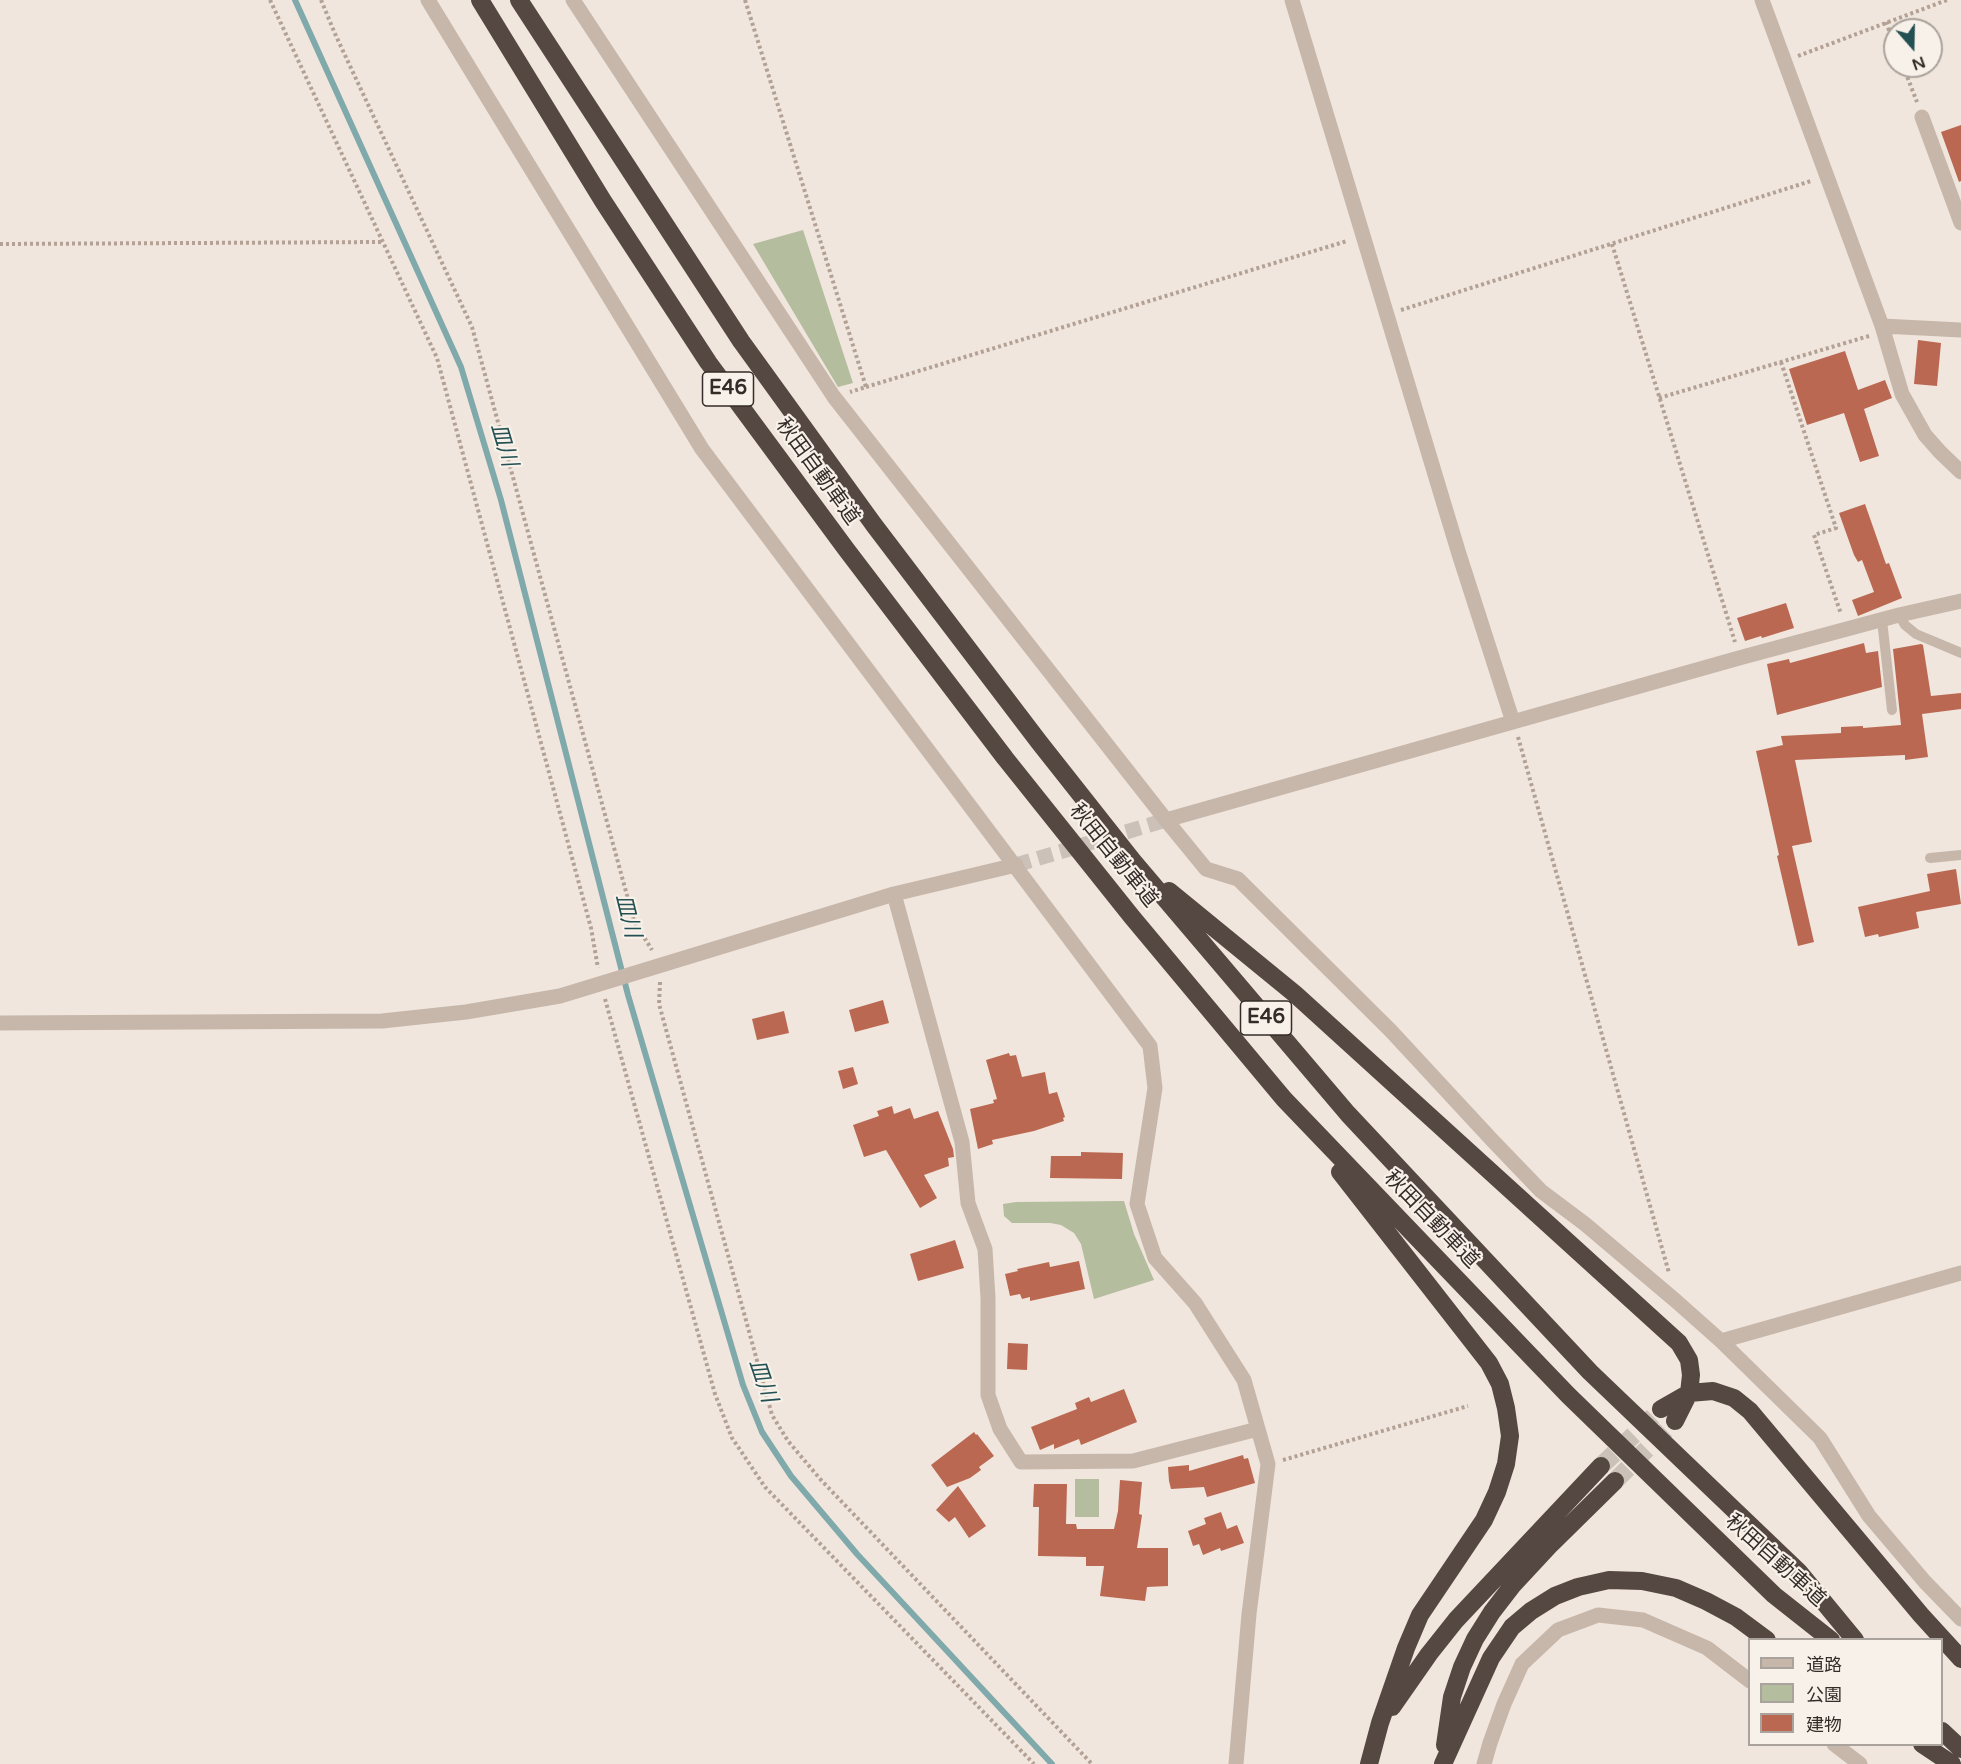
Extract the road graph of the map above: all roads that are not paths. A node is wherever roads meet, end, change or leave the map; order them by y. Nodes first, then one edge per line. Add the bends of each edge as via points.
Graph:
1 (428, 0) edge
2 (480, 0) edge
3 (519, 0) edge
4 (573, 0) edge
5 (1292, 0) edge
6 (1762, 0) edge
7 (1922, 117) road end
8 (1961, 224) edge
9 (1883, 329) junction
10 (1961, 330) edge
11 (1961, 472) edge
12 (1961, 601) edge
13 (1899, 615) junction
14 (1882, 620) junction
15 (1961, 653) edge
16 (1892, 710) dead end
17 (1513, 722) junction
18 (1166, 820) junction
19 (1961, 855) edge
20 (1930, 858) dead end
21 (1133, 861) junction
22 (1016, 865) junction
23 (894, 894) junction
24 (0, 1023) edge
25 (1284, 1099) junction
26 (1961, 1273) edge
27 (1721, 1341) junction
28 (1689, 1393) junction
29 (1668, 1415) tunnel mouth
30 (1258, 1429) junction
31 (1601, 1466) tunnel mouth
32 (1615, 1481) tunnel mouth
33 (1961, 1619) edge
34 (1764, 1638) edge
35 (1828, 1638) edge
36 (1854, 1638) edge
37 (1942, 1638) edge
38 (1943, 1639) edge
39 (1961, 1659) edge
40 (1748, 1680) edge
41 (1380, 1724) junction
42 (1943, 1733) edge
43 (1837, 1746) edge
44 (1925, 1746) edge
45 (1961, 1749) edge
46 (1236, 1764) edge
47 (1369, 1764) edge
48 (1443, 1764) edge
49 (1484, 1764) edge
50 (1860, 1764) edge
51 (1952, 1764) edge

1 - 22 street via 702,449
2 - 25 highway, 秋田自動車道 / E46 via 603,201 708,362 1005,758
3 - 21 highway, 秋田自動車道 / E46 via 741,340 874,525
4 - 18 street via 834,397
5 - 17 street
6 - 9 street
7 - 8 street
9 - 10 street
9 - 11 street via 1902,394 1925,435
12 - 13 street
13 - 14 street
13 - 15 lane via 1916,634
14 - 16 lane
14 - 17 street
17 - 18 street
18 - 27 street via 1206,869 1238,879 1391,1031 1541,1191
19 - 20 lane
21 - 28 highway via 1295,994 1679,1342 1689,1360
21 - 36 highway, 秋田自動車道 / E46 via 1348,1114 1590,1372 1799,1572
22 - 23 street
22 - 30 street via 1150,1046 1155,1088 1137,1204 1155,1258 1195,1304 1244,1380
23 - 24 street via 560,996 466,1012 382,1021
23 - 30 street via 962,1142 968,1203 986,1249 988,1395 1000,1429 1022,1462 1133,1461
25 - 35 highway, 秋田自動車道 / E46 via 1568,1395 1774,1595
25 - 41 highway via 1488,1363 1500,1384 1506,1408 1510,1436 1497,1492 1484,1520 1420,1615
26 - 27 street
27 - 33 street via 1820,1438 1869,1516
28 - 29 highway
28 - 37 highway via 1713,1391 1734,1398 1750,1411
30 - 46 street via 1268,1464
31 - 41 highway via 1456,1620
32 - 48 highway via 1512,1586 1492,1612 1462,1667 1452,1697
34 - 48 highway via 1706,1600 1676,1588 1609,1580 1578,1587 1531,1611 1512,1627 1491,1658
38 - 39 highway
40 - 49 street via 1707,1648 1643,1620 1598,1615 1558,1630 1522,1664
41 - 47 highway
42 - 45 highway
43 - 50 street
44 - 51 highway

